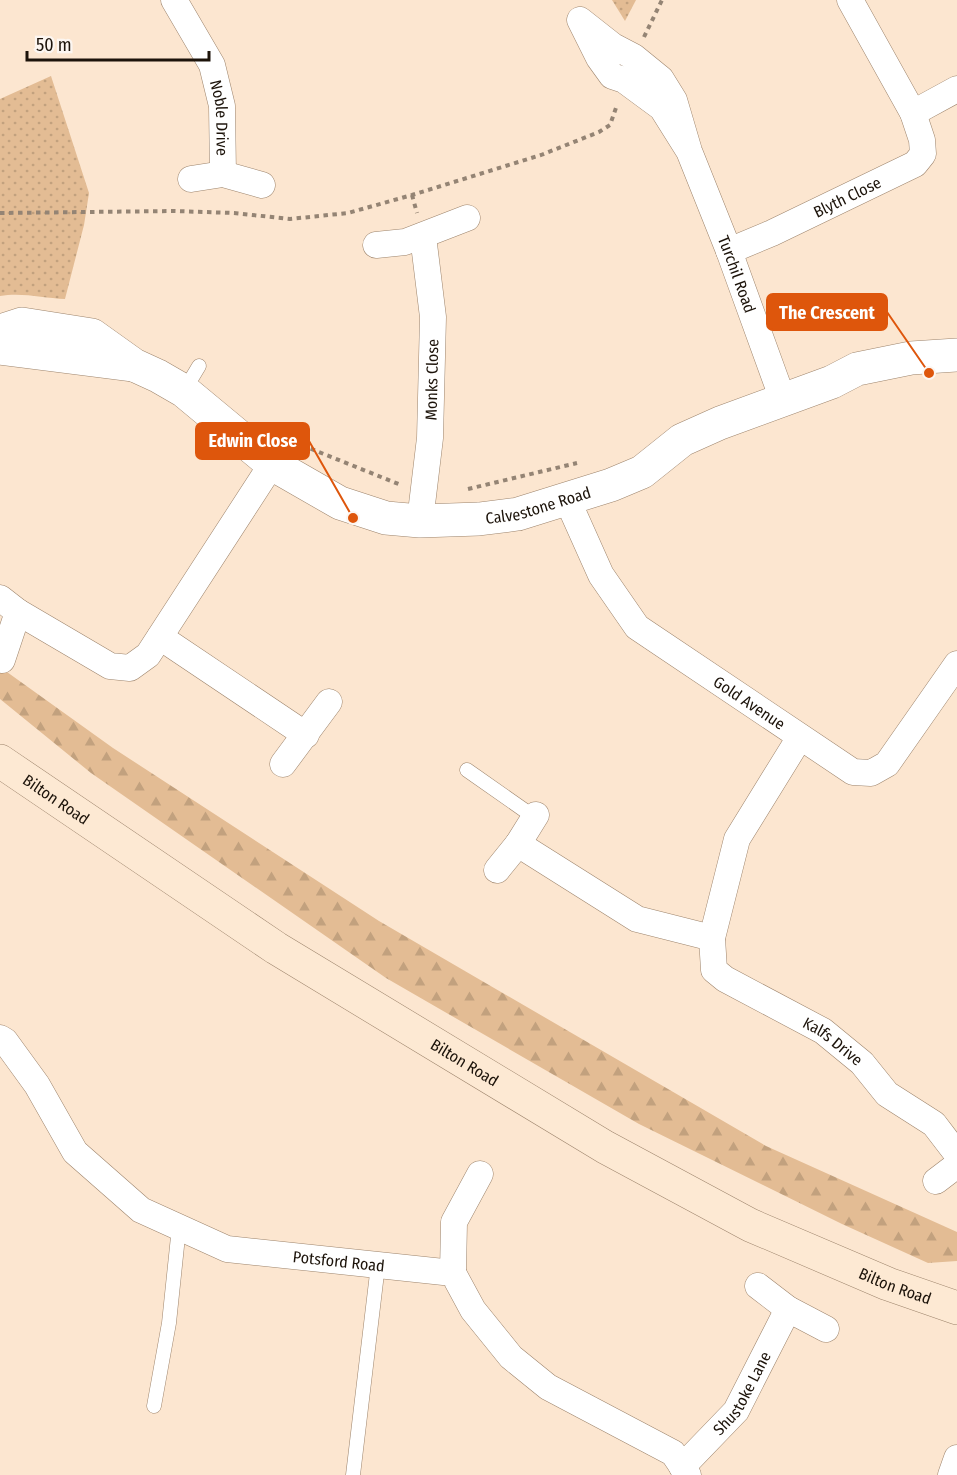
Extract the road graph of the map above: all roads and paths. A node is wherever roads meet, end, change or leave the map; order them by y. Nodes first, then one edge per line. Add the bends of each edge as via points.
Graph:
1 (174, 0) edge
2 (662, 0) edge
3 (850, 0) edge
4 (576, 10) edge
5 (634, 57) junction
6 (624, 80) junction
7 (957, 89) edge
8 (913, 113) junction
9 (689, 151) junction
10 (224, 174) junction
11 (191, 179) dead end
12 (262, 185) dead end
13 (0, 213) edge
14 (467, 218) dead end
15 (423, 236) junction
16 (376, 245) dead end
17 (729, 250) junction
18 (0, 331) edge
19 (0, 348) edge
20 (957, 355) edge
21 (134, 365) junction
22 (783, 400) junction
23 (272, 464) junction
24 (567, 499) junction
25 (420, 521) junction
26 (9, 605) edge
27 (160, 637) junction
28 (2, 660) dead end
29 (953, 679) edge
30 (329, 702) dead end
31 (306, 735) junction
32 (800, 736) junction
33 (0, 760) edge
34 (284, 764) dead end
35 (467, 770) dead end
36 (535, 816) joint
37 (518, 844) junction
38 (497, 870) dead end
39 (712, 938) junction
40 (0, 1038) edge
41 (957, 1154) edge
42 (957, 1165) edge
43 (480, 1174) dead end
44 (936, 1181) dead end
45 (179, 1227) junction
46 (378, 1265) junction
47 (453, 1273) junction
48 (758, 1286) dead end
49 (957, 1308) edge
50 (788, 1309) junction
51 (826, 1329) dead end
52 (154, 1406) dead end
53 (957, 1458) edge
54 (685, 1471) edge
55 (353, 1475) edge
56 (951, 1475) edge

1 - 10 street, Noble Drive via 212,65 222,106
2 - 5 path
3 - 8 street, Blyth Close
4 - 5 street, Turchil Road via 613,46
4 - 6 street, Turchil Road via 599,58 612,76
5 - 9 street, Turchil Road via 661,79 674,100
6 - 9 street, Turchil Road via 662,108
6 - 13 path via 610,125 599,132 541,155 348,213 290,219 174,211
7 - 8 street
8 - 17 street, Blyth Close via 923,154 915,164
9 - 17 street, Turchil Road
10 - 11 street, Noble Drive
10 - 12 street, Noble Drive
14 - 15 street
15 - 16 street
15 - 25 street, Monks Close via 433,317 430,438
17 - 22 street, Turchil Road
18 - 21 street, Calvestone Road via 22,324 92,335
19 - 21 street, Calvestone Road
20 - 22 street, Calvestone Road via 911,358 857,369
21 - 23 street, Calvestone Road via 158,376 192,378
22 - 24 street, Calvestone Road via 682,440 642,472
23 - 25 street, Calvestone Road via 340,503 386,518
23 - 27 street
24 - 25 street, Calvestone Road via 518,514
24 - 32 street, Gold Avenue via 601,574 637,627
26 - 27 street via 110,666 130,668 148,655
26 - 28 street
27 - 31 street
29 - 32 street, Gold Avenue via 887,764 871,773 853,772
30 - 31 street
31 - 34 street
32 - 39 street, Kalfs Drive via 737,838
33 - 49 main road, Bilton Road via 276,948 605,1147 750,1225 888,1284
35 - 36 lane
36 - 37 street
37 - 38 street
37 - 39 street via 637,919
39 - 41 street, Kalfs Drive via 714,970 823,1031 862,1063 887,1094 934,1124
40 - 45 street, Potsford Road via 37,1085 75,1152 141,1210
42 - 44 street
43 - 47 street via 454,1222
45 - 46 street, Potsford Road via 227,1249
45 - 52 lane via 169,1323
46 - 47 street, Potsford Road
46 - 55 lane
47 - 54 street via 473,1310 511,1357 548,1387 673,1453
48 - 50 street
50 - 51 street
50 - 54 street, Shustoke Lane via 736,1412
53 - 56 street

